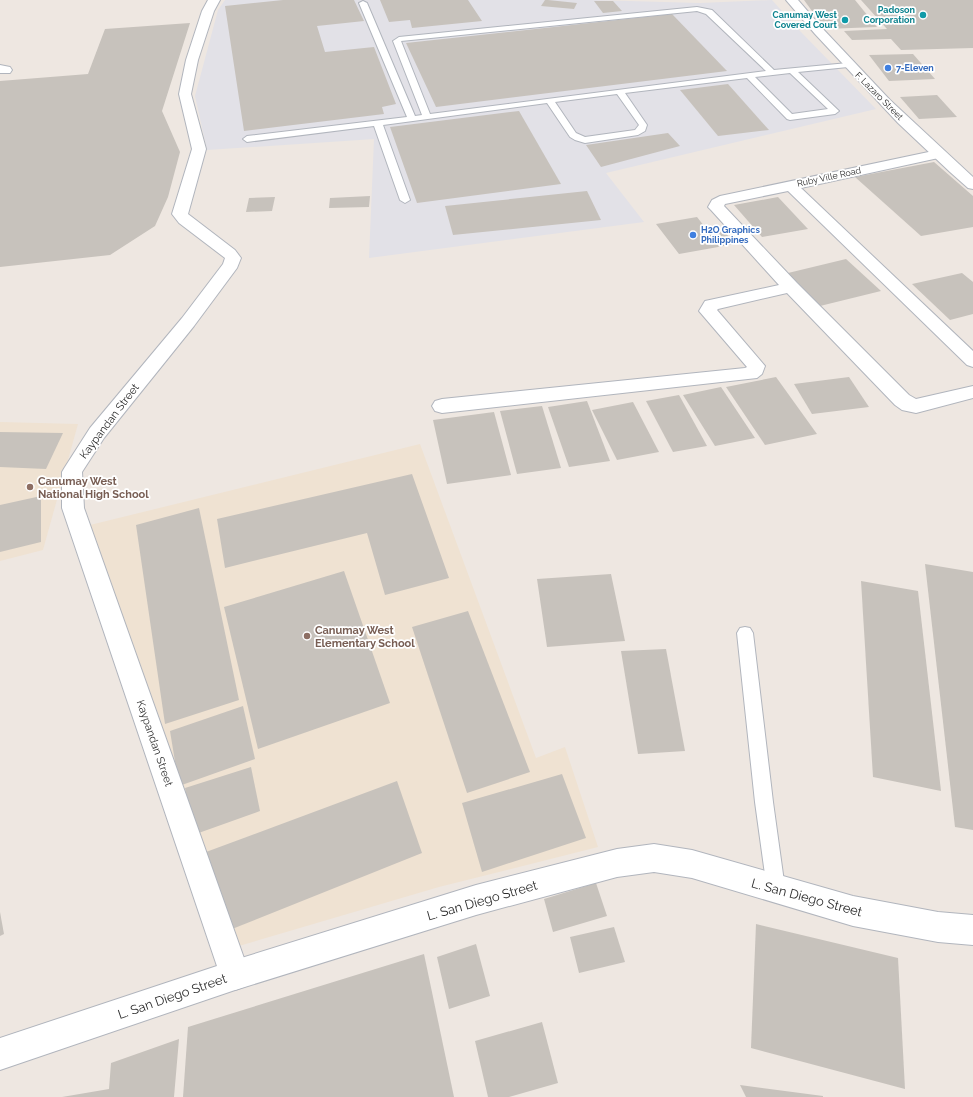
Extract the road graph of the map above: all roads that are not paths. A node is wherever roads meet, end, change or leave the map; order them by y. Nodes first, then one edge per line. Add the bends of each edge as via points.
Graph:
1 (214, 0) edge
2 (792, 0) edge
3 (363, 3) dead end
4 (848, 64) junction
5 (792, 71) junction
6 (772, 73) junction
7 (749, 76) junction
8 (620, 92) junction
9 (549, 100) junction
10 (427, 117) junction
11 (412, 119) junction
12 (378, 124) junction
13 (247, 139) dead end
14 (938, 154) junction
15 (790, 185) junction
16 (973, 185) edge
17 (404, 200) dead end
18 (791, 287) junction
19 (973, 361) edge
20 (973, 392) edge
21 (442, 406) dead end
22 (745, 633) dead end
23 (776, 889) junction
24 (973, 930) edge
25 (235, 975) junction
26 (0, 1054) edge

1 - 25 street, Kaypandan Street via 192,60 185,94 199,149 180,214 184,220 233,258 231,265 97,433 72,472 73,508
2 - 4 street, F. Lazaro Street
3 - 11 lane
4 - 5 lane
4 - 14 street, F. Lazaro Street
5 - 6 lane
5 - 7 lane via 835,112 790,118
6 - 7 lane
6 - 10 lane via 709,12 697,9 399,39 397,41
7 - 8 lane
8 - 9 lane
8 - 9 lane via 643,125 638,132 585,140 578,138 573,135
9 - 10 lane
10 - 11 lane
11 - 12 lane
12 - 13 lane
12 - 17 lane
14 - 15 street, Ruby Ville Road
14 - 16 street, F. Lazaro Street
15 - 18 street, Ruby Ville Road via 720,201 716,207
15 - 19 street
18 - 20 street via 909,405 916,406
18 - 21 street via 711,305 708,308 756,366 750,374
22 - 23 lane
23 - 24 street, L. San Diego Street via 853,911 938,927
23 - 25 street, L. San Diego Street via 692,864 654,858 617,863 476,900
25 - 26 street, L. San Diego Street

